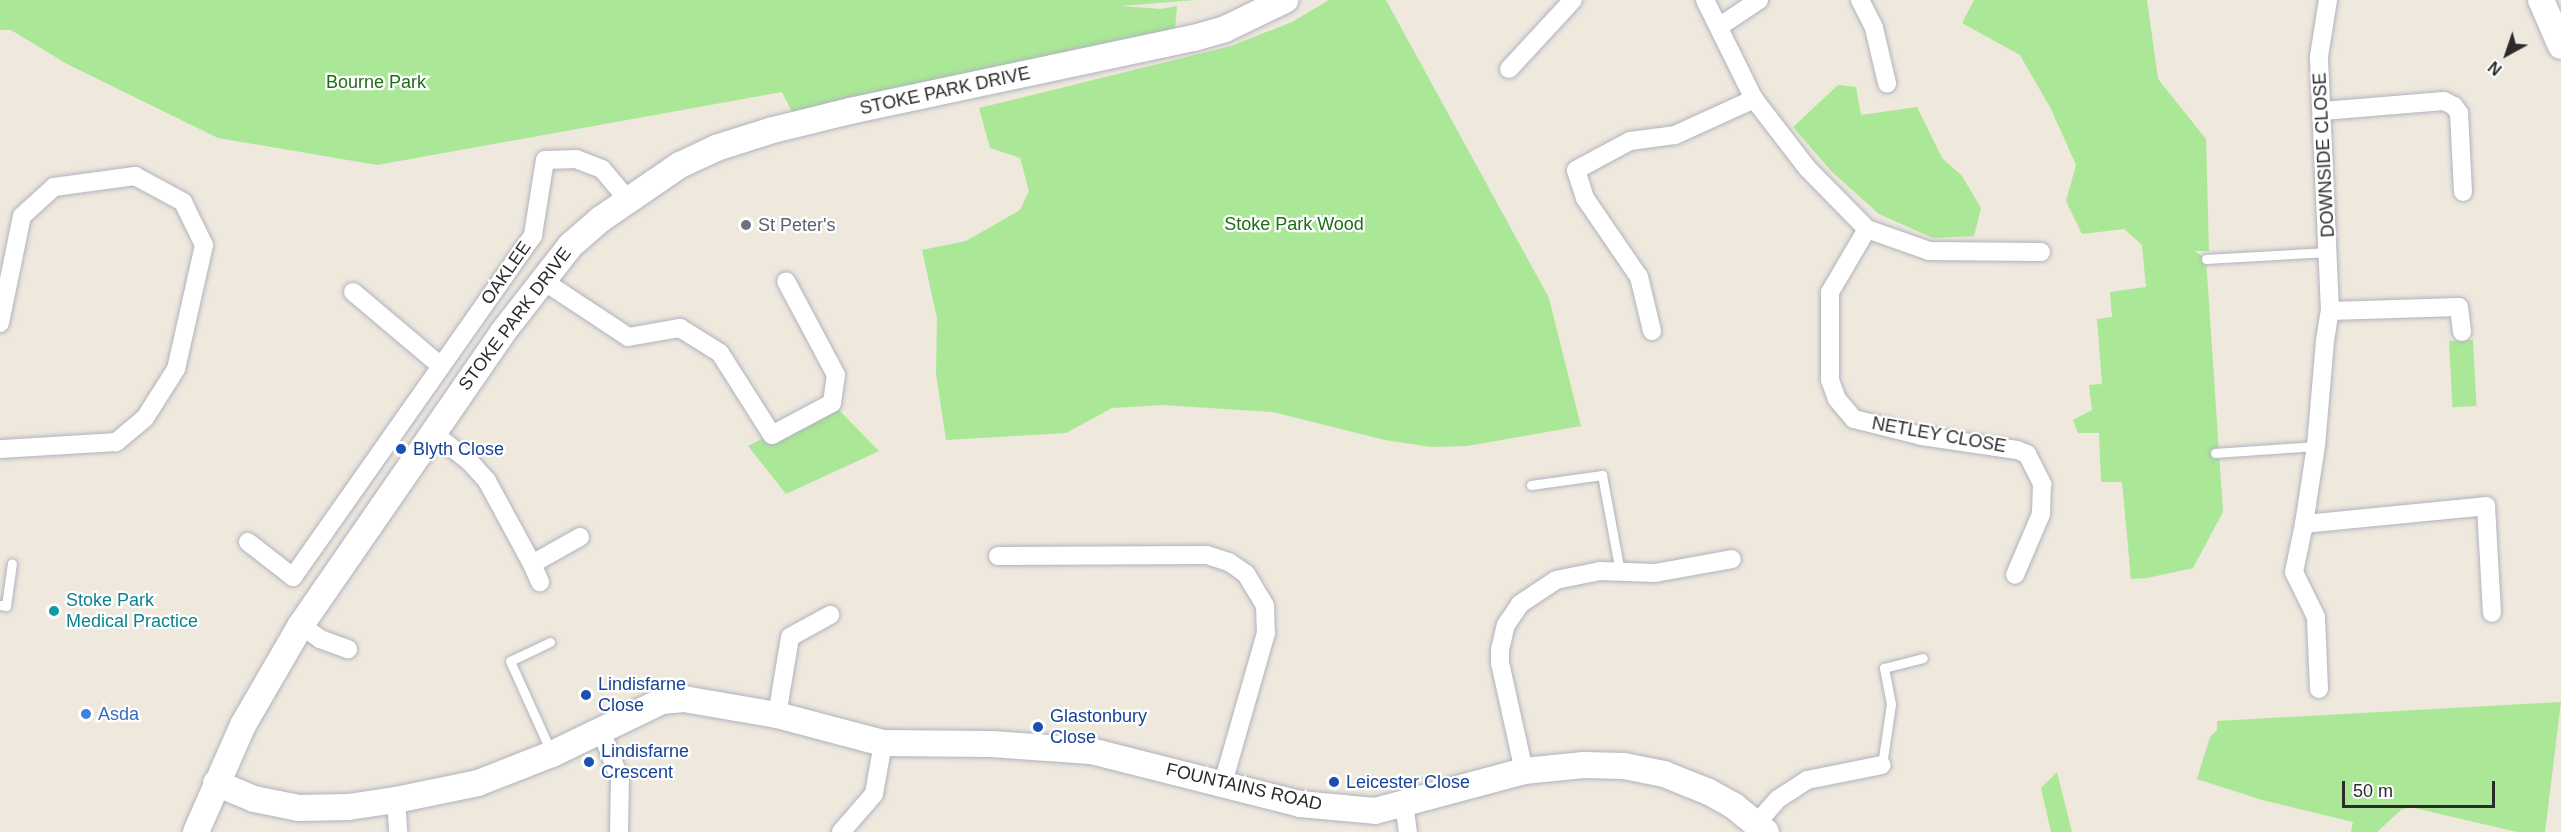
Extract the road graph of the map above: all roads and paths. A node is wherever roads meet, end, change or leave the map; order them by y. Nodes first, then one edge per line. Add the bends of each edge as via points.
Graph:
1 (1285, 0) edge
2 (1573, 0) edge
3 (1705, 0) edge
4 (1759, 0) edge
5 (1860, 0) edge
6 (2541, 0) edge
7 (2326, 1) edge
8 (1720, 26) junction
9 (2561, 46) edge
10 (1509, 69) dead end
11 (1887, 82) dead end
12 (1754, 99) junction
13 (2323, 111) junction
14 (2463, 192) dead end
15 (627, 199) junction
16 (1867, 230) junction
17 (2041, 252) dead end
18 (2328, 252) junction
19 (2206, 259) dead end
20 (542, 280) junction
21 (786, 282) dead end
22 (353, 292) dead end
23 (2330, 311) junction
24 (0, 323) edge
25 (1652, 331) dead end
26 (2462, 332) dead end
27 (441, 366) junction
28 (432, 432) junction
29 (2316, 446) junction
30 (0, 449) edge
31 (2216, 453) dead end
32 (1531, 485) dead end
33 (2304, 524) junction
34 (580, 537) dead end
35 (248, 542) dead end
36 (998, 556) dead end
37 (1732, 559) dead end
38 (12, 563) dead end
39 (532, 564) junction
40 (1620, 573) junction
41 (2015, 575) dead end
42 (540, 582) dead end
43 (0, 605) edge
44 (2492, 613) dead end
45 (830, 615) dead end
46 (301, 625) junction
47 (550, 642) dead end
48 (348, 649) dead end
49 (1923, 658) dead end
50 (2319, 688) dead end
51 (777, 716) junction
52 (601, 731) junction
53 (883, 742) junction
54 (552, 754) junction
55 (1882, 765) joint
56 (1524, 771) junction
57 (216, 783) junction
58 (1223, 783) junction
59 (396, 800) junction
60 (1404, 804) junction
61 (1761, 827) edge
62 (196, 832) edge
63 (398, 832) edge
64 (620, 832) edge
65 (841, 832) edge
66 (1408, 832) edge

1 - 15 street, STOKE PARK DRIVE via 1224,29 1194,38 773,130 716,148 661,176
2 - 10 street
3 - 8 street
4 - 8 street
5 - 11 street via 1874,28
6 - 9 street
7 - 13 street, DOWNSIDE CLOSE via 2319,56
8 - 12 street
12 - 16 street via 1808,169
12 - 25 street via 1675,135 1630,141 1576,170 1586,198 1639,278
13 - 14 street via 2444,101 2454,106 2459,113
13 - 18 street, DOWNSIDE CLOSE
15 - 20 street, STOKE PARK DRIVE via 571,245
15 - 27 street, OAKLEE via 602,169 576,159 545,160 533,235
16 - 17 street via 1929,250
16 - 41 street, NETLEY CLOSE via 1830,292 1830,380 1837,399 1854,419 1922,436 2027,454 2042,484 2041,514
18 - 19 lane
18 - 23 street, DOWNSIDE CLOSE
20 - 21 street via 628,337 680,328 720,353 772,435 832,403 836,375
20 - 28 street, STOKE PARK DRIVE
22 - 27 street
23 - 26 street via 2459,307
23 - 29 street, DOWNSIDE CLOSE
24 - 30 street via 22,216 54,187 135,176 183,202 204,245 176,369 145,418 116,442
27 - 35 street, OAKLEE via 293,578
28 - 39 street via 487,481
28 - 46 street, STOKE PARK DRIVE
29 - 31 lane
29 - 33 street, DOWNSIDE CLOSE
32 - 40 lane via 1602,475
33 - 44 street via 2486,506
33 - 50 street, DOWNSIDE CLOSE via 2294,572 2316,617
34 - 39 street
36 - 58 street via 1207,555 1229,562 1246,574 1265,606 1266,633
37 - 40 street via 1655,573
38 - 43 lane via 6,606
39 - 42 street
40 - 56 street via 1600,571 1556,580 1520,604 1506,625 1500,663
45 - 51 street via 790,637
46 - 48 street via 320,639
46 - 57 street, STOKE PARK DRIVE via 243,724
47 - 54 lane via 510,661
49 - 55 lane via 1884,668 1891,704
51 - 52 street, FOUNTAINS ROAD via 684,699 662,701
51 - 53 street, FOUNTAINS ROAD
52 - 54 street, FOUNTAINS ROAD
52 - 64 street via 620,779
53 - 58 street, FOUNTAINS ROAD via 1091,751
53 - 65 street via 874,794
54 - 59 street, FOUNTAINS ROAD via 478,783
55 - 61 street via 1807,780 1778,799
56 - 60 street, FOUNTAINS ROAD
56 - 61 street, FOUNTAINS ROAD via 1584,765 1644,769 1709,792
57 - 59 street, FOUNTAINS ROAD via 254,799 299,808 348,807
57 - 62 street, STOKE PARK DRIVE
58 - 60 street, FOUNTAINS ROAD via 1300,804 1375,811
59 - 63 street
60 - 66 street

